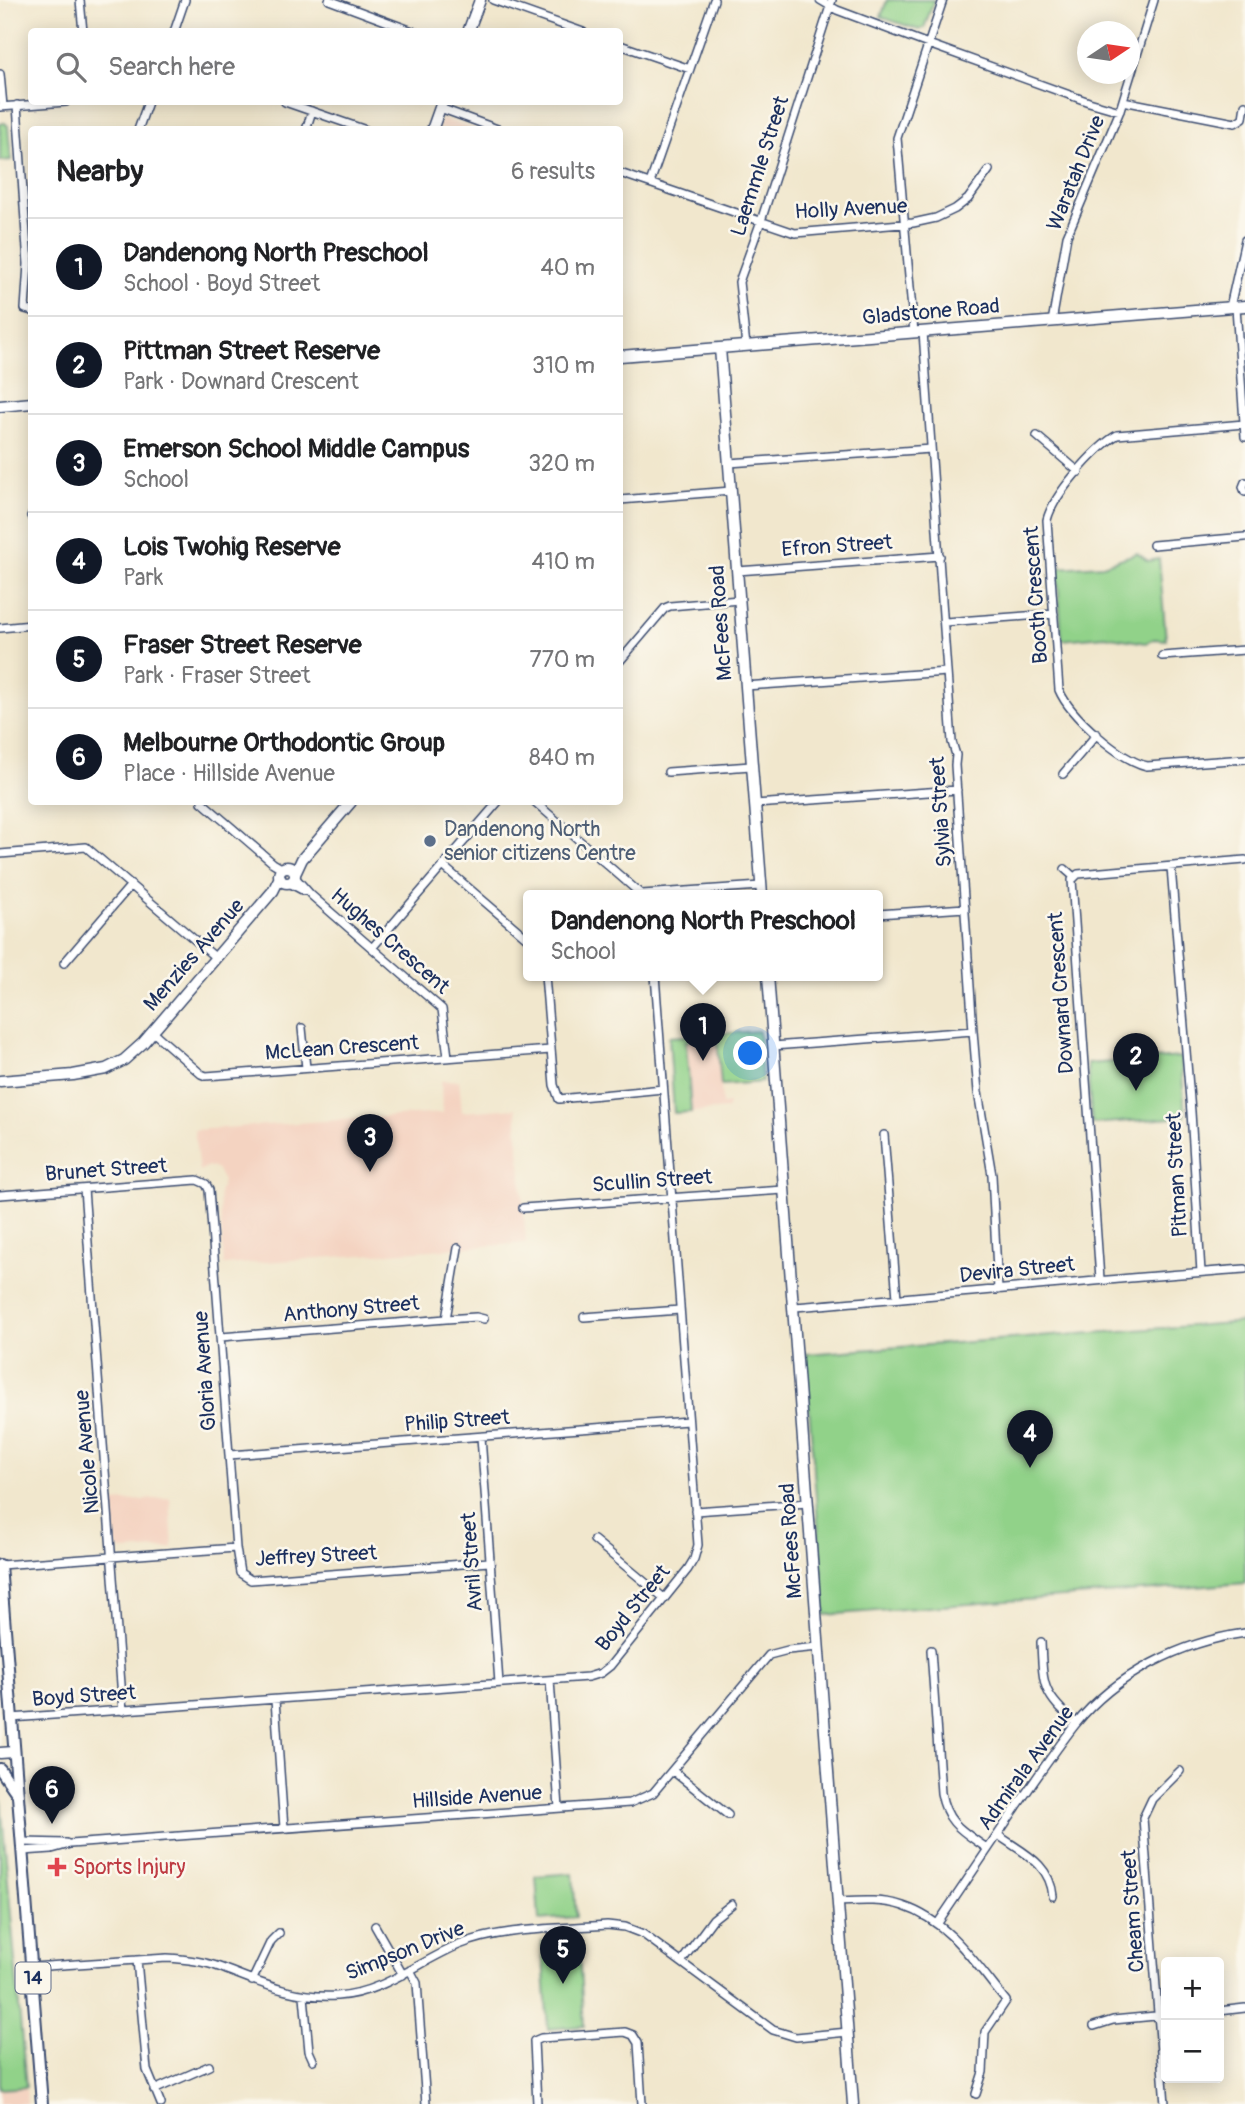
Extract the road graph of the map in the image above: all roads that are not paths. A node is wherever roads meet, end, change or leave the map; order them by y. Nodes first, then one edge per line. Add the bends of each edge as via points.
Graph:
1 (80, 0) edge
2 (186, 0) edge
3 (329, 0) edge
4 (480, 0) edge
5 (493, 0) edge
6 (714, 0) edge
7 (820, 0) edge
8 (943, 0) edge
9 (1154, 0) edge
10 (831, 3) edge
11 (83, 28) edge
12 (176, 28) edge
13 (404, 28) edge
14 (470, 28) edge
15 (572, 28) edge
16 (929, 43) junction
17 (623, 45) edge
18 (690, 69) junction
19 (0, 74) edge
20 (1123, 102) junction
21 (28, 104) edge
22 (17, 105) junction
23 (147, 105) edge
24 (294, 105) edge
25 (441, 105) edge
26 (1245, 105) edge
27 (1, 106) edge
28 (312, 111) junction
29 (1119, 114) junction
30 (1244, 120) edge
31 (139, 126) edge
32 (307, 126) edge
33 (355, 126) edge
34 (433, 126) edge
35 (491, 126) edge
36 (989, 170) dead end
37 (623, 174) edge
38 (650, 183) junction
39 (761, 221) junction
40 (905, 224) junction
41 (1245, 240) edge
42 (28, 264) edge
43 (28, 264) edge
44 (1237, 307) edge
45 (28, 310) edge
46 (1052, 322) junction
47 (918, 332) junction
48 (746, 346) junction
49 (720, 348) junction
50 (623, 356) edge
51 (28, 403) edge
52 (0, 405) edge
53 (1244, 424) edge
54 (1037, 436) dead end
55 (1245, 437) edge
56 (931, 449) junction
57 (729, 463) junction
58 (1079, 472) junction
59 (1245, 482) edge
60 (731, 491) junction
61 (1245, 492) edge
62 (623, 500) edge
63 (1245, 537) edge
64 (1153, 545) dead end
65 (940, 556) junction
66 (737, 571) junction
67 (739, 600) junction
68 (1054, 614) junction
69 (945, 622) junction
70 (28, 625) edge
71 (0, 628) edge
72 (1245, 650) edge
73 (1162, 656) dead end
74 (623, 657) edge
75 (947, 671) junction
76 (745, 686) junction
77 (1097, 734) junction
78 (1245, 759) edge
79 (751, 766) junction
80 (668, 772) dead end
81 (1063, 774) dead end
82 (957, 790) junction
83 (755, 804) junction
84 (205, 805) edge
85 (348, 805) edge
86 (495, 805) edge
87 (539, 805) edge
88 (0, 854) edge
89 (1245, 860) edge
90 (443, 866) junction
91 (1171, 867) junction
92 (1065, 869) dead end
93 (287, 876) junction
94 (1074, 877) junction
95 (131, 886) junction
96 (637, 890) edge
97 (761, 890) edge
98 (965, 908) junction
99 (883, 914) edge
100 (523, 935) edge
101 (372, 948) junction
102 (216, 958) junction
103 (64, 963) dead end
104 (545, 981) edge
105 (654, 981) edge
106 (768, 981) edge
107 (302, 1028) dead end
108 (973, 1031) junction
109 (153, 1032) junction
110 (773, 1046) junction
111 (551, 1050) junction
112 (448, 1057) junction
113 (306, 1068) junction
114 (0, 1081) edge
115 (663, 1089) junction
116 (884, 1135) dead end
117 (84, 1189) junction
118 (784, 1190) junction
119 (209, 1191) joint
120 (0, 1195) edge
121 (671, 1198) junction
122 (523, 1208) dead end
123 (458, 1248) dead end
124 (1245, 1269) edge
125 (1201, 1272) junction
126 (1100, 1279) junction
127 (998, 1290) junction
128 (897, 1298) junction
129 (793, 1307) junction
130 (680, 1310) junction
131 (584, 1317) dead end
132 (446, 1319) junction
133 (484, 1319) dead end
134 (221, 1337) junction
135 (688, 1421) junction
136 (481, 1437) junction
137 (229, 1455) junction
138 (807, 1503) junction
139 (695, 1511) junction
140 (594, 1540) dead end
141 (236, 1548) junction
142 (113, 1556) junction
143 (489, 1562) junction
144 (0, 1565) edge
145 (664, 1598) junction
146 (1245, 1633) edge
147 (3, 1636) edge
148 (1041, 1642) dead end
149 (818, 1647) junction
150 (931, 1650) dead end
151 (550, 1680) junction
152 (499, 1683) junction
153 (275, 1700) junction
154 (123, 1711) junction
155 (11, 1718) junction
156 (1076, 1723) junction
157 (14, 1752) junction
158 (0, 1753) edge
159 (0, 1769) edge
160 (673, 1770) junction
161 (1180, 1772) dead end
162 (18, 1795) junction
163 (559, 1808) junction
164 (728, 1815) dead end
165 (284, 1828) junction
166 (998, 1835) junction
167 (22, 1847) junction
168 (988, 1849) junction
169 (1053, 1896) dead end
170 (837, 1902) junction
171 (732, 1904) dead end
172 (938, 1923) junction
173 (375, 1926) dead end
174 (279, 1933) dead end
175 (137, 1960) junction
176 (681, 1962) junction
177 (32, 1967) junction
178 (407, 1973) junction
179 (252, 1981) junction
180 (304, 1996) junction
181 (1161, 2005) edge
182 (1245, 2008) edge
183 (1224, 2010) edge
184 (1161, 2015) edge
185 (1162, 2020) edge
186 (1094, 2026) dead end
187 (848, 2032) junction
188 (525, 2035) dead end
189 (534, 2041) junction
190 (313, 2060) dead end
191 (209, 2066) dead end
192 (154, 2090) junction
193 (976, 2094) dead end
194 (42, 2104) edge
195 (162, 2104) edge
196 (426, 2104) edge
197 (537, 2104) edge
198 (642, 2104) edge
199 (853, 2104) edge
200 (1165, 2104) edge

1 - 11 street
2 - 12 street
3 - 13 street
4 - 14 street
5 - 15 street
6 - 18 street
7 - 10 street
8 - 16 street, Sylvia Street
9 - 20 street, Waratah Drive
10 - 16 street
10 - 39 street, Laemmle Street
16 - 29 street
16 - 40 street, Sylvia Street via 897,138
17 - 18 street
18 - 38 street
19 - 27 street
20 - 29 street, Waratah Drive
20 - 30 street via 1236,123
21 - 22 street
22 - 27 street
22 - 43 street
23 - 31 street
24 - 28 street
25 - 34 street
25 - 35 street
26 - 30 street
28 - 32 street
28 - 33 street
29 - 46 street, Waratah Drive via 1067,236
36 - 40 street, Holly Avenue via 955,209
37 - 38 street, Holly Avenue
38 - 39 street, Holly Avenue
39 - 40 street, Holly Avenue via 795,233
39 - 48 street, Laemmle Street via 739,282
40 - 47 street, Sylvia Street
41 - 44 street
42 - 45 street
44 - 46 street, Gladstone Road
44 - 53 street
46 - 47 street, Gladstone Road
47 - 48 street, Gladstone Road
47 - 56 street, Sylvia Street
48 - 49 street, Gladstone Road
49 - 50 street, Gladstone Road
49 - 57 street, McFees Road
51 - 52 street
53 - 55 street
53 - 58 street, Booth Crescent via 1117,435
54 - 58 street
56 - 57 street
56 - 65 street, Sylvia Street
57 - 60 street, McFees Road
58 - 68 street, Booth Crescent via 1047,520
59 - 61 street
60 - 62 street
60 - 66 street, McFees Road
63 - 64 street
65 - 66 street, Efron Street
65 - 69 street, Sylvia Street
66 - 67 street, McFees Road
67 - 74 street via 664,608
67 - 76 street, McFees Road
68 - 69 street
68 - 77 street, Booth Crescent via 1059,690 1069,708
69 - 75 street, Sylvia Street
70 - 71 street
72 - 73 street
75 - 76 street
75 - 82 street, Sylvia Street
76 - 79 street, McFees Road
77 - 78 street, Booth Crescent via 1133,763 1147,766
77 - 81 street
79 - 80 street
79 - 83 street, McFees Road
82 - 83 street
82 - 98 street, Sylvia Street
83 - 97 street, McFees Road
84 - 93 street, Hughes Crescent
85 - 93 street, Menzies Avenue
86 - 90 street
87 - 96 street
88 - 95 street via 86,847
89 - 91 street
90 - 100 street
90 - 101 street
91 - 94 street
91 - 125 street, Pitman Street
92 - 94 street
93 - 101 street, Hughes Crescent
93 - 102 street, Menzies Avenue
94 - 126 street, Downard Crescent
95 - 102 street
95 - 103 street
98 - 99 street
98 - 108 street, Sylvia Street
101 - 112 street, Hughes Crescent via 442,1009
102 - 109 street, Menzies Avenue
104 - 111 street
105 - 115 street, Boyd Street
106 - 110 street, McFees Road
107 - 113 street
108 - 110 street
108 - 127 street, Sylvia Street via 992,1175
109 - 113 street, McLean Crescent via 206,1076
109 - 114 street, Menzies Avenue via 112,1067
110 - 118 street, McFees Road
111 - 112 street, McLean Crescent
111 - 115 street via 559,1098
112 - 113 street, McLean Crescent
115 - 121 street, Boyd Street
116 - 128 street
117 - 119 street, Brunet Street via 197,1180
117 - 120 street, Brunet Street
117 - 142 street, Nicole Avenue
118 - 121 street, Scullin Street
118 - 129 street, McFees Road
119 - 134 street, Gloria Avenue
121 - 122 street, Scullin Street
121 - 130 street, Boyd Street
123 - 132 street
124 - 125 street, Devira Street
125 - 126 street, Devira Street
126 - 127 street, Devira Street
127 - 128 street, Devira Street
128 - 129 street, Devira Street
129 - 138 street, McFees Road
130 - 131 street
130 - 135 street, Boyd Street
132 - 133 street, Anthony Street
132 - 134 street, Anthony Street
134 - 137 street, Gloria Avenue
135 - 136 street, Philip Street
135 - 139 street, Boyd Street
136 - 137 street, Philip Street
136 - 143 street, Avril Street
137 - 141 street, Gloria Avenue
138 - 139 street
138 - 149 street, McFees Road
139 - 145 street, Boyd Street via 698,1545 694,1559
140 - 145 street
141 - 142 street, Jeffrey Street
141 - 143 street, Jeffrey Street via 240,1573 251,1580
142 - 144 street, Jeffrey Street
142 - 154 street, Nicole Avenue
143 - 152 street, Avril Street
144 - 147 main road, 14
145 - 151 street, Boyd Street via 601,1673
146 - 156 street, Admirala Avenue via 1203,1642 1153,1662 1109,1692
147 - 155 main road, 14
148 - 156 street via 1046,1692
149 - 160 street, Hillside Avenue via 769,1655
149 - 170 street, McFees Road
150 - 168 street via 944,1809 956,1826
151 - 152 street, Boyd Street
151 - 163 street
152 - 153 street, Boyd Street
153 - 154 street, Boyd Street
153 - 165 street
154 - 155 street, Boyd Street
155 - 157 main road, 14
156 - 166 street, Admirala Avenue
157 - 158 street
157 - 162 main road, 14
159 - 162 main road
160 - 163 street, Hillside Avenue via 643,1799
160 - 164 street
161 - 181 street, Cheam Street via 1152,1798 1143,1818
162 - 167 main road, 14
163 - 165 street, Hillside Avenue
165 - 167 street, Hillside Avenue via 52,1849
166 - 168 street, Admirala Avenue
166 - 169 street via 1044,1868
167 - 177 main road, 14
168 - 172 street, Admirala Avenue
170 - 172 street via 888,1902
170 - 187 street, McFees Road
171 - 176 street via 713,1919
172 - 193 street via 1006,2001 985,2032 983,2072
173 - 178 street
174 - 179 street
175 - 177 street, Simpson Drive
175 - 179 street, Simpson Drive via 205,1962
175 - 192 street via 146,2061
176 - 178 street, Simpson Drive via 643,1934 607,1926 496,1935 460,1945
176 - 187 street, Simpson Drive via 774,2030 796,2037
177 - 194 main road, 14
178 - 180 street, Simpson Drive via 365,1991
178 - 196 street via 417,1983
179 - 180 street, Simpson Drive
180 - 190 street
182 - 183 street
184 - 186 street
185 - 200 street, Cheam Street
187 - 199 street, McFees Road
188 - 189 street
189 - 197 street
189 - 198 street via 629,2033 638,2043
191 - 192 street
192 - 195 street

